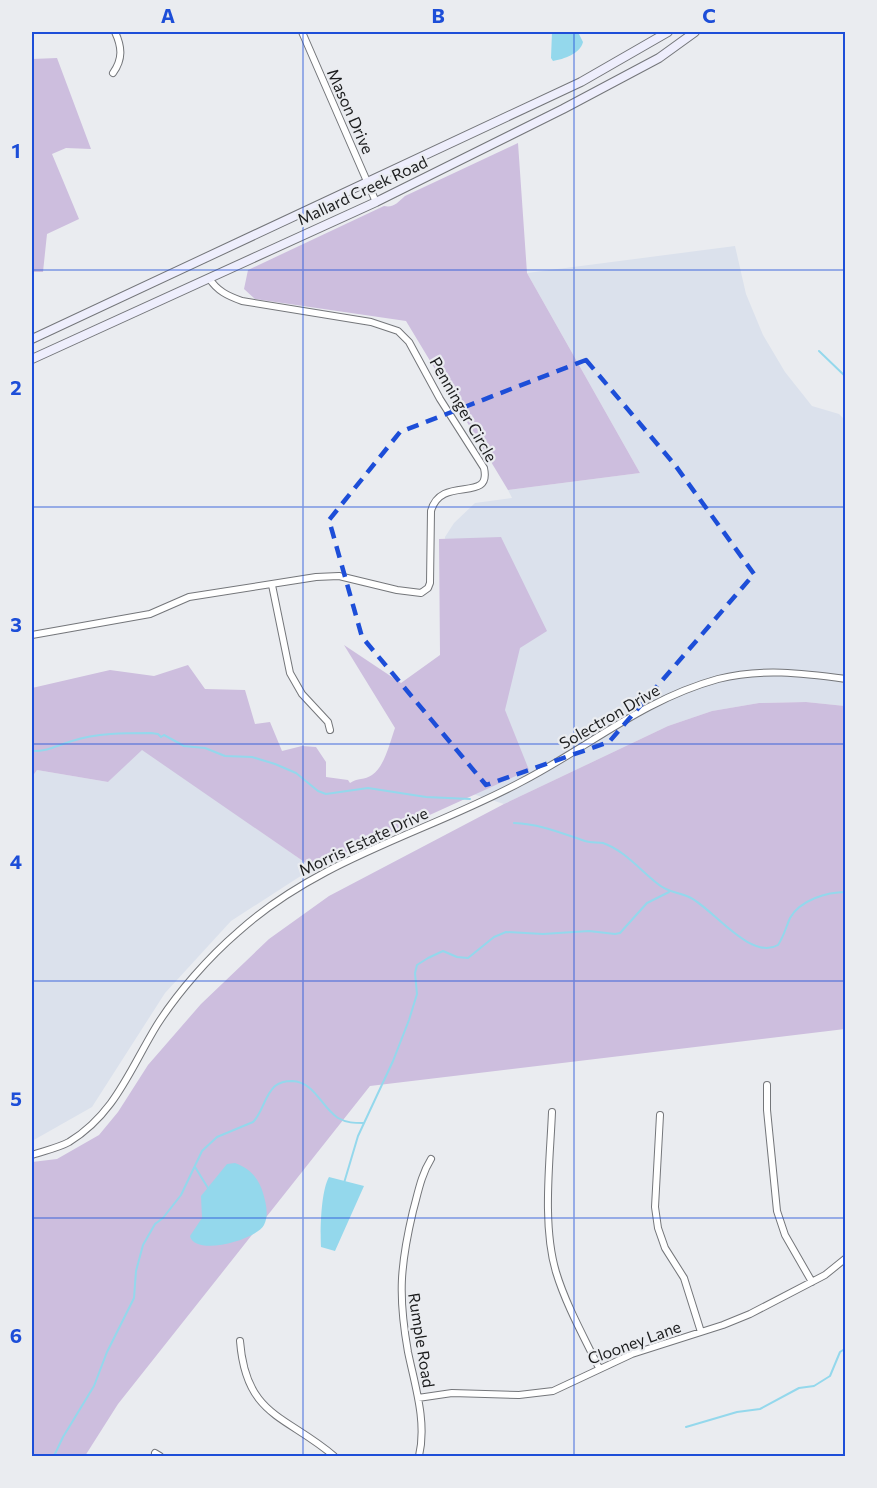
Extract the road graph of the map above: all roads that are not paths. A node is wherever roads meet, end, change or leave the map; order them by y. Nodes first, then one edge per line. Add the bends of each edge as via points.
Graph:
1 (116, 32) edge
2 (302, 32) edge
3 (668, 32) edge
4 (695, 32) edge
5 (113, 73) dead end
6 (367, 181) junction
7 (376, 202) junction
8 (209, 278) junction
9 (32, 339) edge
10 (32, 359) edge
11 (272, 585) junction
12 (32, 635) edge
13 (846, 679) edge
14 (330, 730) dead end
15 (498, 794) joint
16 (767, 1085) dead end
17 (552, 1112) dead end
18 (660, 1115) dead end
19 (32, 1155) edge
20 (431, 1159) dead end
21 (846, 1258) edge
22 (812, 1282) junction
23 (701, 1332) junction
24 (240, 1341) dead end
25 (599, 1368) junction
26 (418, 1398) junction
27 (334, 1456) edge
28 (419, 1456) edge

1 - 5 street via 122,49
2 - 6 street, Mason Drive
3 - 6 main road, Mallard Creek Road via 581,81
4 - 7 main road, Mallard Creek Road via 658,58 563,109
6 - 7 street, Mason Drive
6 - 9 main road, Mallard Creek Road
7 - 8 main road, Mallard Creek Road
8 - 10 main road, Mallard Creek Road
8 - 11 street, Penninger Circle via 224,294 242,301 371,322 403,335 484,468 480,486 446,491 433,504 432,571 425,591 415,593 328,576
11 - 12 street, Penninger Circle via 189,597 150,614
11 - 14 street via 290,674 302,694 328,722
13 - 15 street, Solectron Drive via 780,671 744,674 700,685 632,714 548,768
15 - 19 street, Morris Estate Drive via 339,864 289,892 238,931 201,968 158,1023 111,1104 95,1123 67,1143
16 - 22 street via 777,1211 785,1235
17 - 25 street via 551,1249 563,1290
18 - 23 street via 655,1207 658,1228 665,1248 684,1278
20 - 26 street, Rumple Road via 421,1181 400,1280 403,1320
21 - 22 street, Clooney Lane
22 - 23 street, Clooney Lane via 750,1314
23 - 25 street, Clooney Lane
24 - 27 street via 244,1368 256,1395 276,1417
25 - 26 street, Clooney Lane via 543,1393 452,1393
26 - 28 street, Rumple Road via 422,1429

